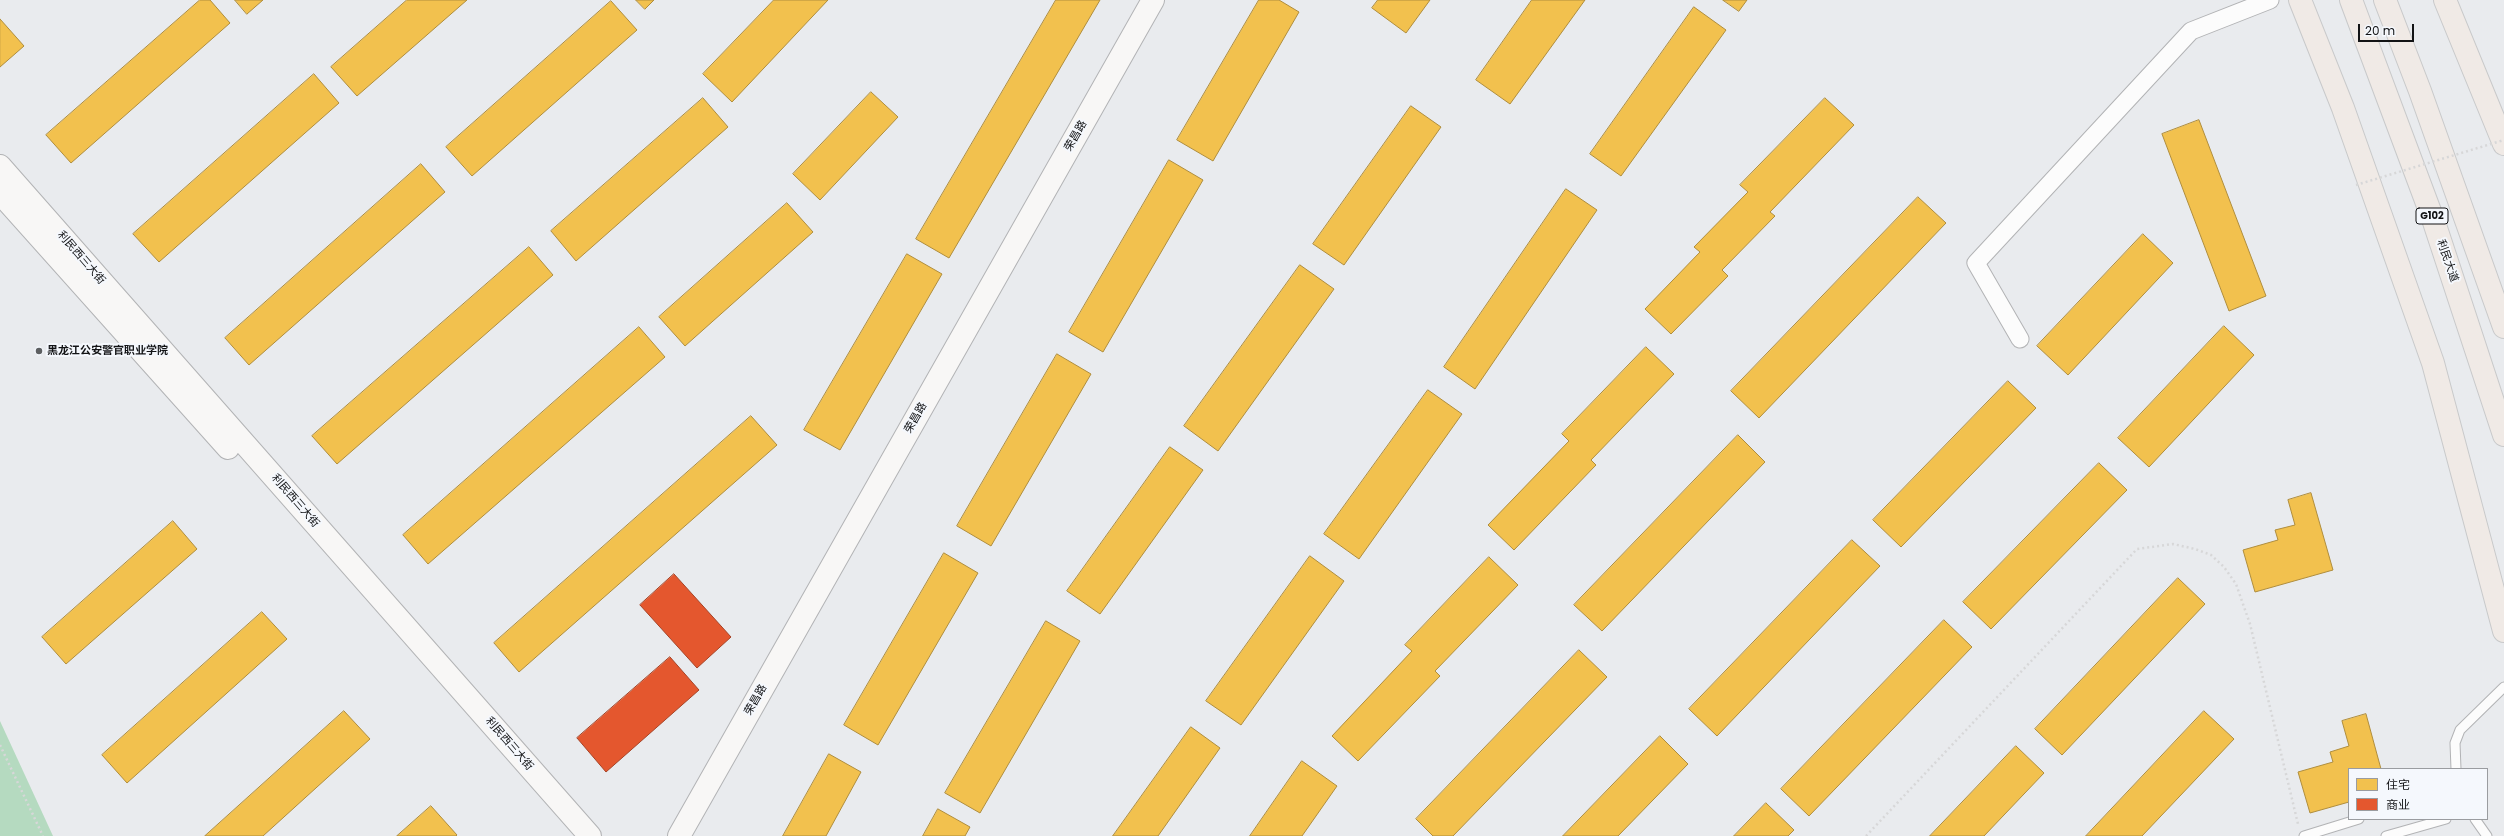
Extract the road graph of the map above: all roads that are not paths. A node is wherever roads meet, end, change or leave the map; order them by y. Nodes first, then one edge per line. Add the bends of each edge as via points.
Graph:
1 (1152, 0) edge
2 (2270, 0) edge
3 (2300, 0) edge
4 (2351, 0) edge
5 (2385, 0) edge
6 (2445, 0) edge
7 (2504, 144) edge
8 (0, 166) edge
9 (0, 193) edge
10 (2504, 327) edge
11 (2020, 339) dead end
12 (2504, 435) edge
13 (2504, 632) edge
14 (2504, 687) edge
15 (2456, 768) edge
16 (2355, 820) edge
17 (2442, 820) edge
18 (2476, 820) edge
19 (2302, 832) edge
20 (574, 836) edge
21 (590, 836) edge
22 (679, 836) edge
23 (2386, 836) edge
24 (2487, 836) edge

1 - 22 main road, 荣昌路
2 - 11 street via 2191,31 1976,263
3 - 13 highway via 2343,108 2433,363
4 - 12 highway, 利民大道 / G102 via 2434,222
5 - 10 highway, G102
6 - 7 highway
8 - 21 main road, 利民西三大街
9 - 20 main road, 利民西三大街
14 - 15 lane via 2460,730 2455,743
16 - 19 lane
17 - 23 lane
18 - 24 lane

